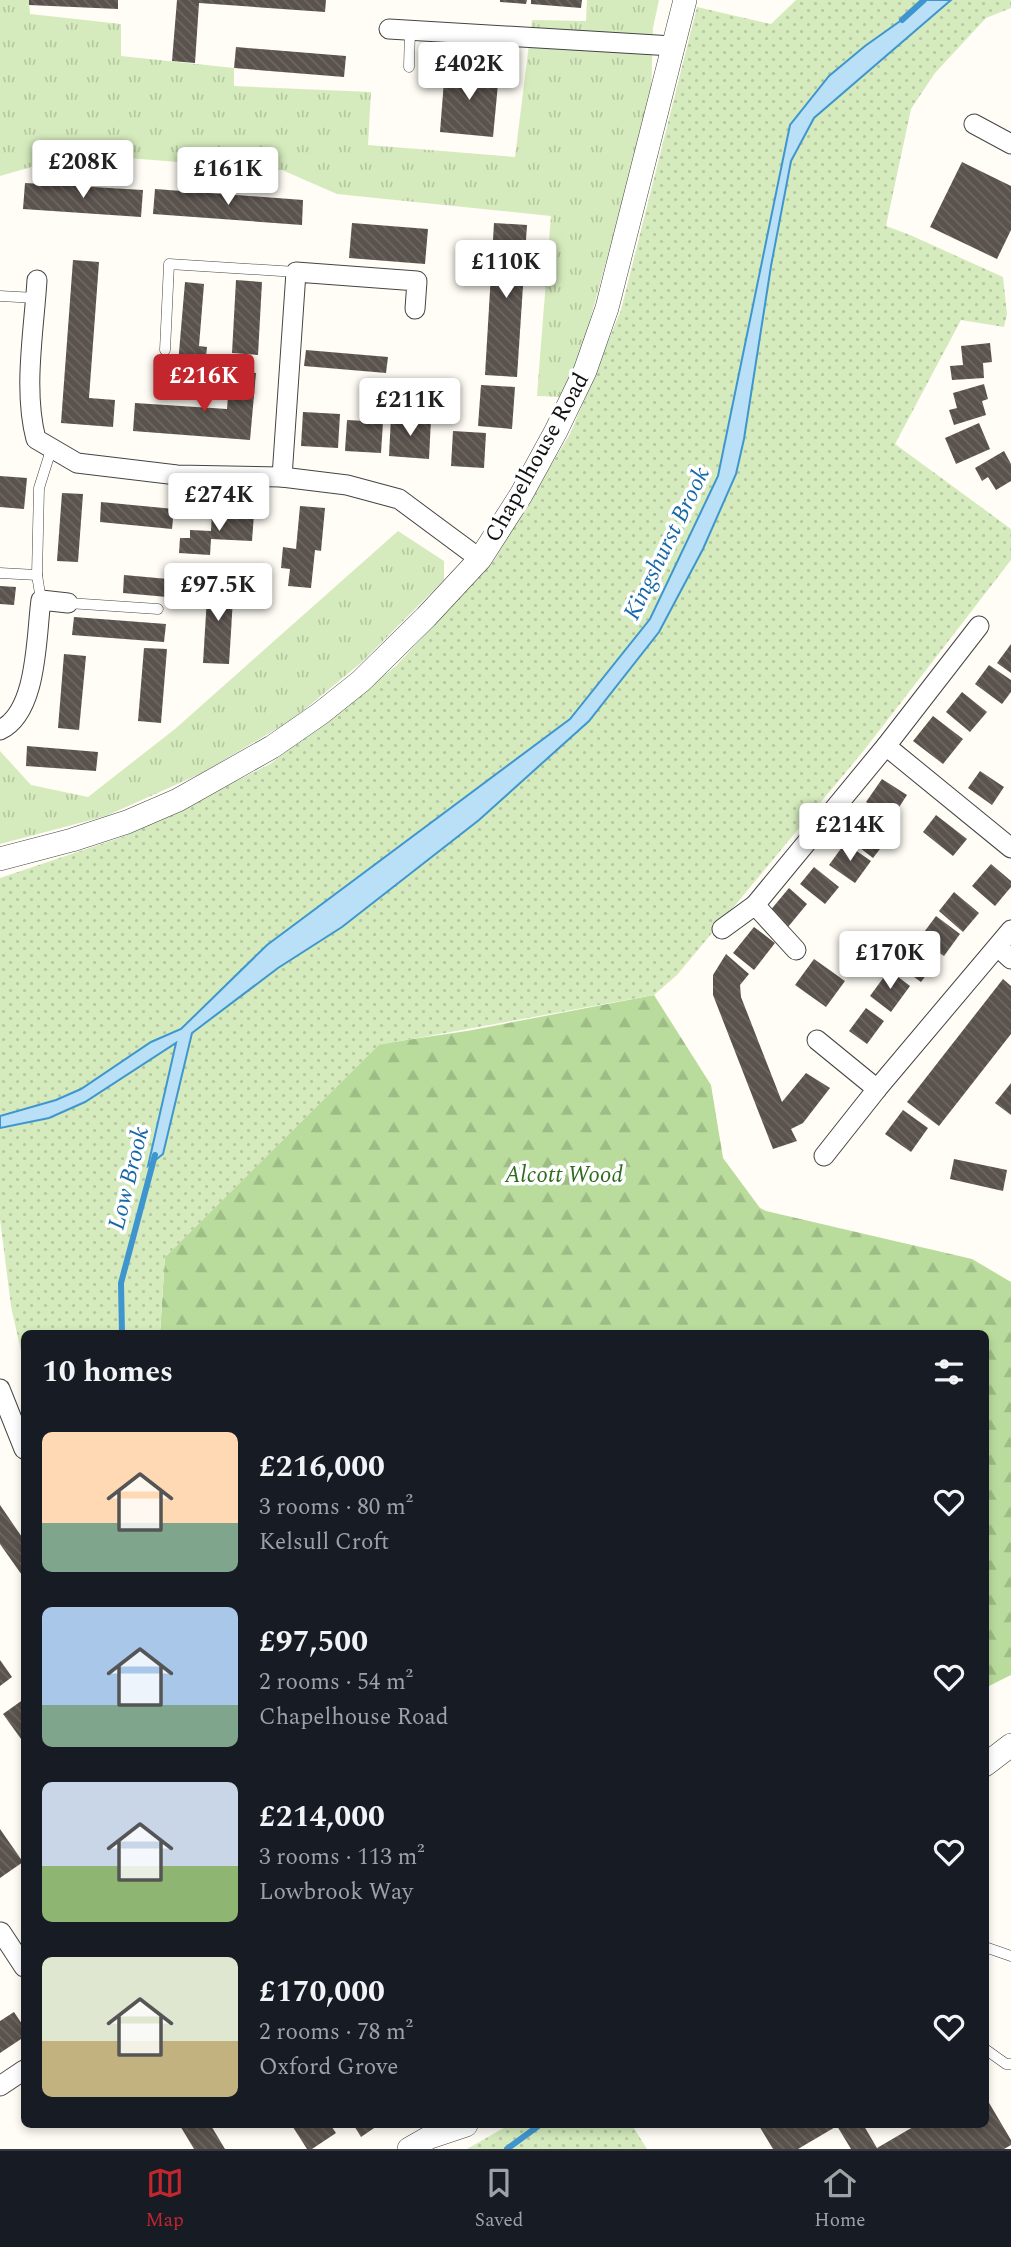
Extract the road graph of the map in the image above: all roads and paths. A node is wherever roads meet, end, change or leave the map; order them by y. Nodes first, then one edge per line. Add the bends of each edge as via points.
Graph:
1 (685, 0) edge
2 (389, 29) dead end
3 (410, 30) junction
4 (673, 46) junction
5 (409, 67) dead end
6 (974, 124) dead end
7 (1011, 144) edge
8 (296, 272) junction
9 (36, 289) joint
10 (0, 296) edge
11 (415, 309) dead end
12 (165, 350) dead end
13 (51, 450) junction
14 (282, 477) junction
15 (480, 559) junction
16 (0, 573) edge
17 (37, 576) junction
18 (41, 600) junction
19 (68, 603) joint
20 (158, 609) dead end
21 (979, 626) dead end
22 (0, 730) edge
23 (886, 746) junction
24 (1011, 848) edge
25 (0, 859) edge
26 (755, 905) junction
27 (722, 929) dead end
28 (1011, 929) edge
29 (796, 950) dead end
30 (1004, 953) edge
31 (817, 1040) dead end
32 (877, 1089) junction
33 (824, 1156) dead end
34 (0, 1389) edge
35 (21, 1442) edge
36 (1011, 1745) edge
37 (989, 1762) edge
38 (1, 1932) edge
39 (989, 1948) edge
40 (1011, 1956) edge
41 (21, 1962) edge
42 (989, 2052) edge
43 (1011, 2064) edge
44 (21, 2072) edge
45 (0, 2086) edge
46 (457, 2128) edge
47 (462, 2128) edge
48 (409, 2149) edge
49 (437, 2149) edge

1 - 4 street, Chapelhouse Road
2 - 3 street
3 - 4 street
3 - 5 lane
4 - 15 street, Chapelhouse Road via 607,308 585,371 521,495
6 - 7 street
8 - 11 street via 417,281
8 - 12 lane via 169,264
8 - 14 street
9 - 10 lane
9 - 13 street via 30,418 36,439
13 - 14 street via 89,465 177,475
13 - 17 lane via 39,488
14 - 15 street via 347,485 399,499
15 - 25 street, Chapelhouse Road via 361,681 272,747 178,800 127,822
16 - 17 lane
17 - 18 lane
18 - 19 street
18 - 22 street via 30,687 20,711
19 - 20 lane
21 - 23 street
23 - 24 street
23 - 26 street
26 - 27 street
26 - 29 street
28 - 30 street
30 - 32 street
31 - 32 street
32 - 33 street
34 - 35 street
36 - 37 street
38 - 41 street
39 - 40 lane
42 - 43 lane
44 - 45 street
46 - 48 street
47 - 49 street

